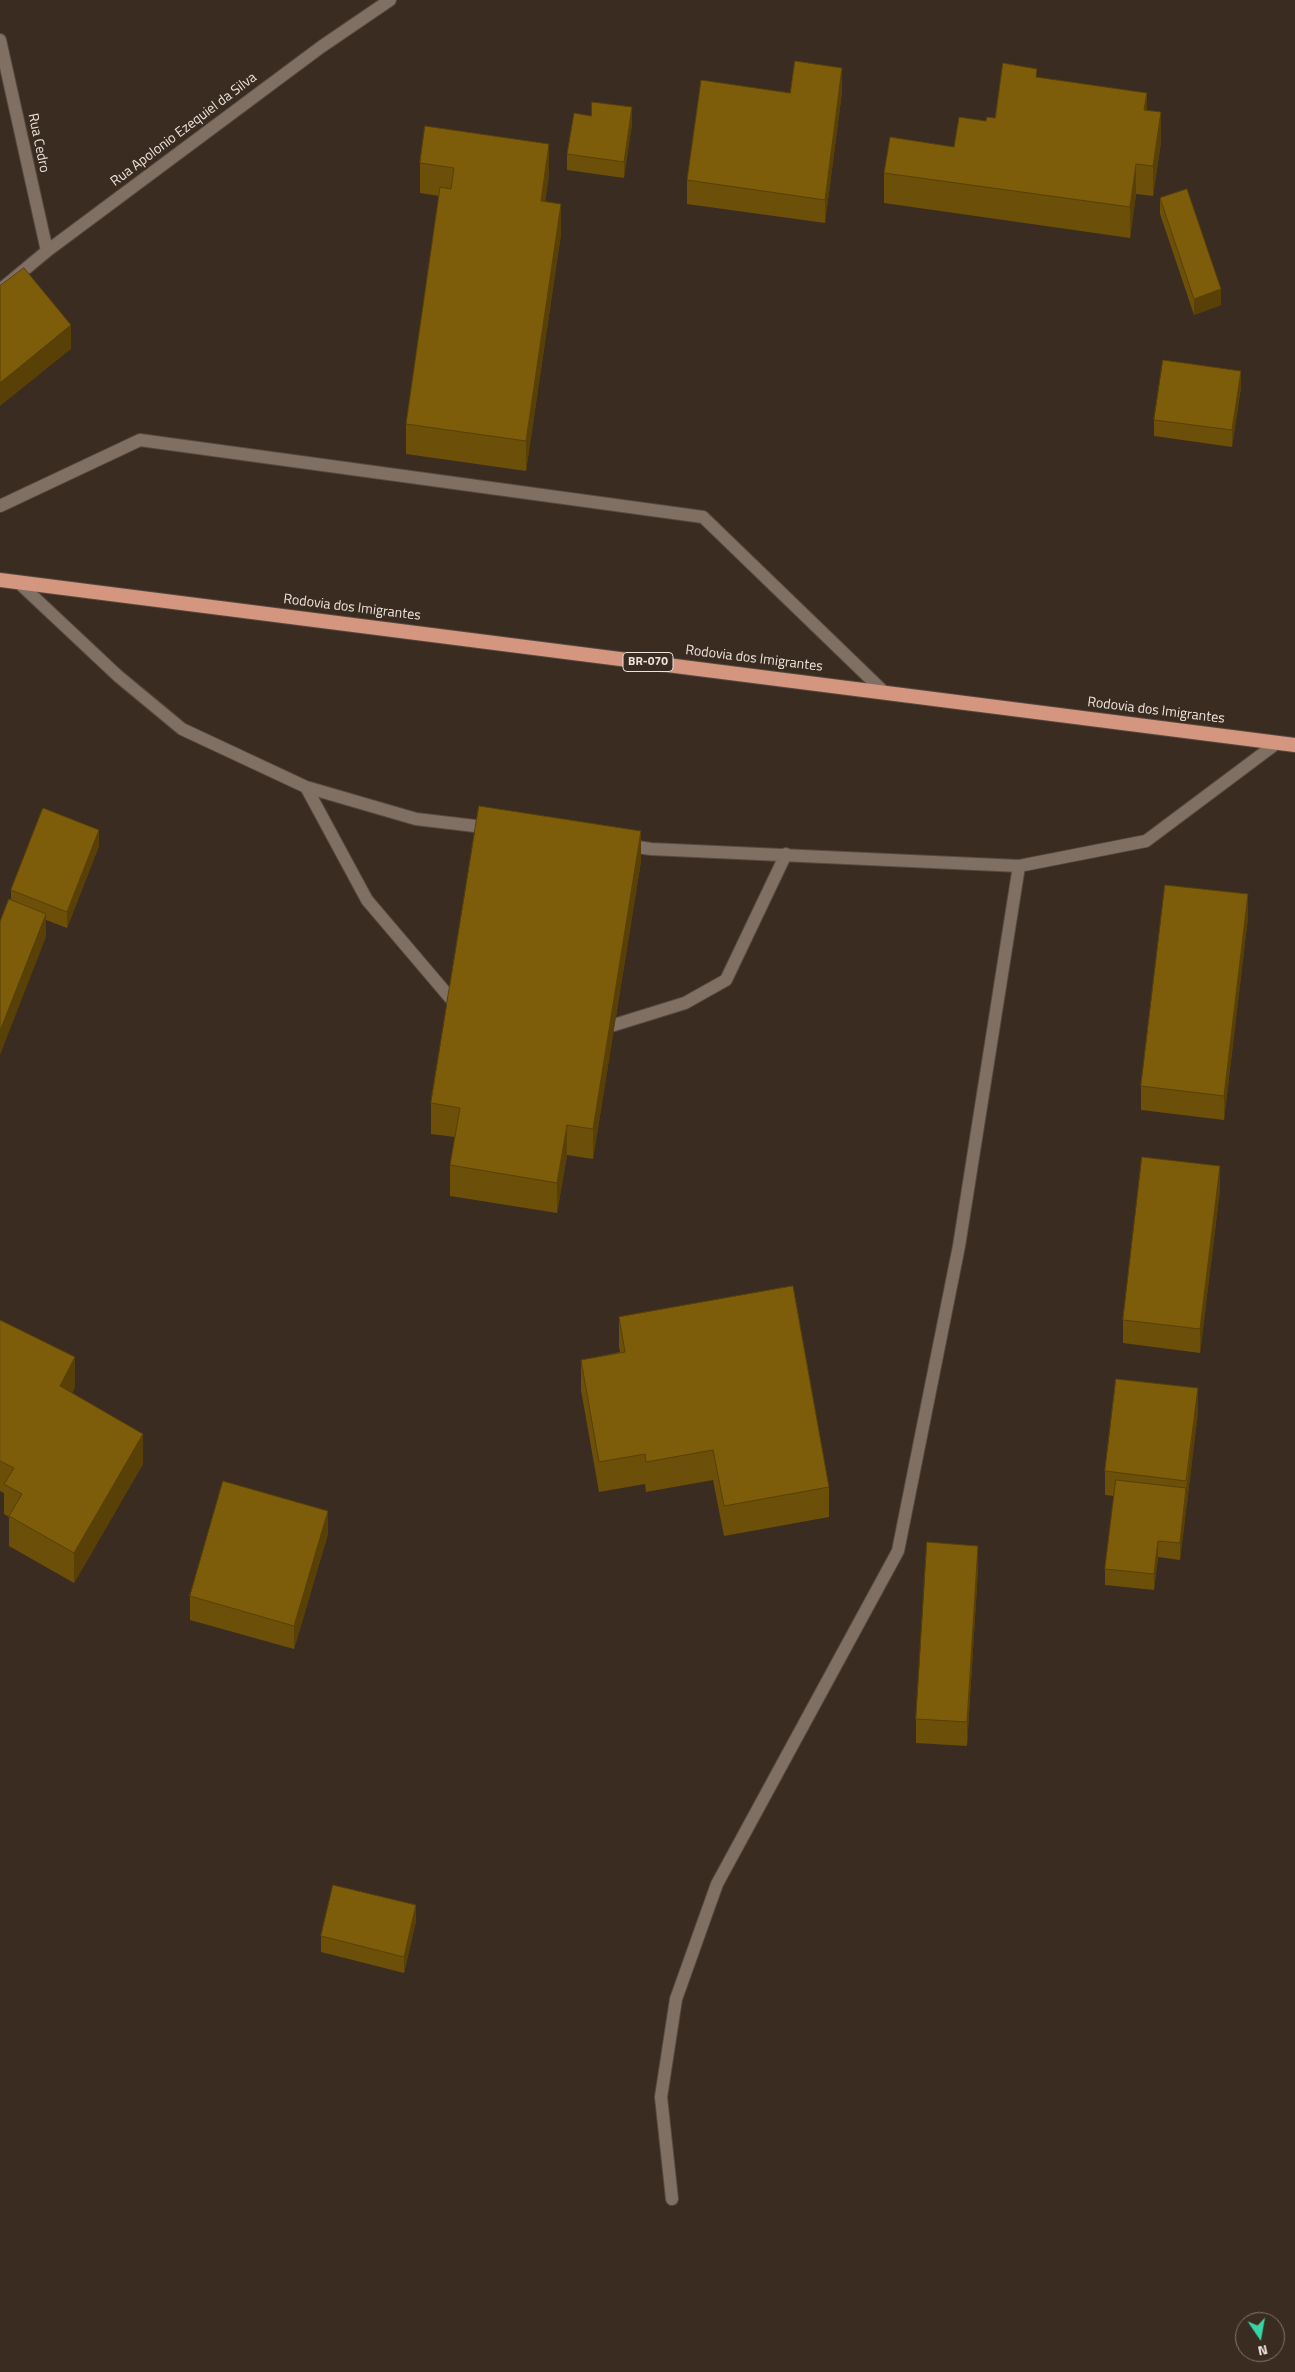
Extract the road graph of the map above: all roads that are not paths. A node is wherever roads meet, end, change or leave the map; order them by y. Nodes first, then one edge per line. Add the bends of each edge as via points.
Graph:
1 (390, 0) edge
2 (0, 40) edge
3 (47, 251) junction
4 (0, 290) edge
5 (0, 506) edge
6 (0, 580) edge
7 (19, 583) junction
8 (884, 692) junction
9 (1277, 743) junction
10 (1295, 746) edge
11 (306, 787) junction
12 (504, 830) edge
13 (611, 844) edge
14 (786, 854) junction
15 (1019, 866) junction
16 (452, 1000) edge
17 (614, 1025) edge
18 (672, 2199) dead end

1 - 3 street, Rua Apolonio Ezequiel da Silva
2 - 3 street, Rua Cedro
3 - 4 street, Rua Apolonio Ezequiel da Silva
5 - 8 street via 140,440 703,517
6 - 7 highway, Rodovia dos Imigrantes / BR-070
7 - 8 highway, Rodovia dos Imigrantes / BR-070
7 - 11 street via 118,676 182,729
8 - 9 highway, Rodovia dos Imigrantes / BR-070
9 - 10 highway, Rodovia dos Imigrantes / BR-070
9 - 15 street via 1146,841
11 - 12 street via 416,819
11 - 16 street via 366,900
13 - 14 street
14 - 15 street
14 - 17 street via 726,980 685,1003
15 - 18 street via 959,1246 898,1551 717,1884 676,1999 662,2097

